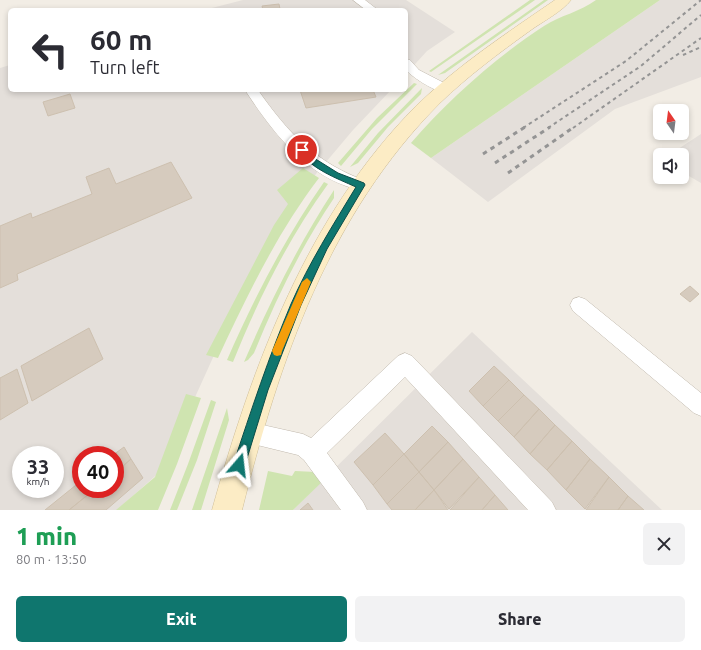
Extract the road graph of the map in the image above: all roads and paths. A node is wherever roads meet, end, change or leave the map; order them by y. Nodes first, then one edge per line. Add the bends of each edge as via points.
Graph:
1 (358, 0) edge
2 (564, 0) edge
3 (370, 8) edge
4 (408, 65) edge
5 (445, 89) junction
6 (252, 92) edge
7 (361, 185) junction
8 (579, 305) dead end
9 (701, 406) edge
10 (249, 433) junction
11 (312, 452) junction
12 (227, 510) edge
13 (355, 510) edge
14 (544, 510) edge

1 - 3 lane
2 - 5 street
4 - 5 lane via 415,73
5 - 7 street via 404,129
6 - 7 lane via 265,111 312,160 335,175
7 - 10 street via 324,247 296,304
8 - 9 lane
10 - 11 lane via 303,445
10 - 12 street
11 - 13 lane
11 - 14 lane via 405,363

